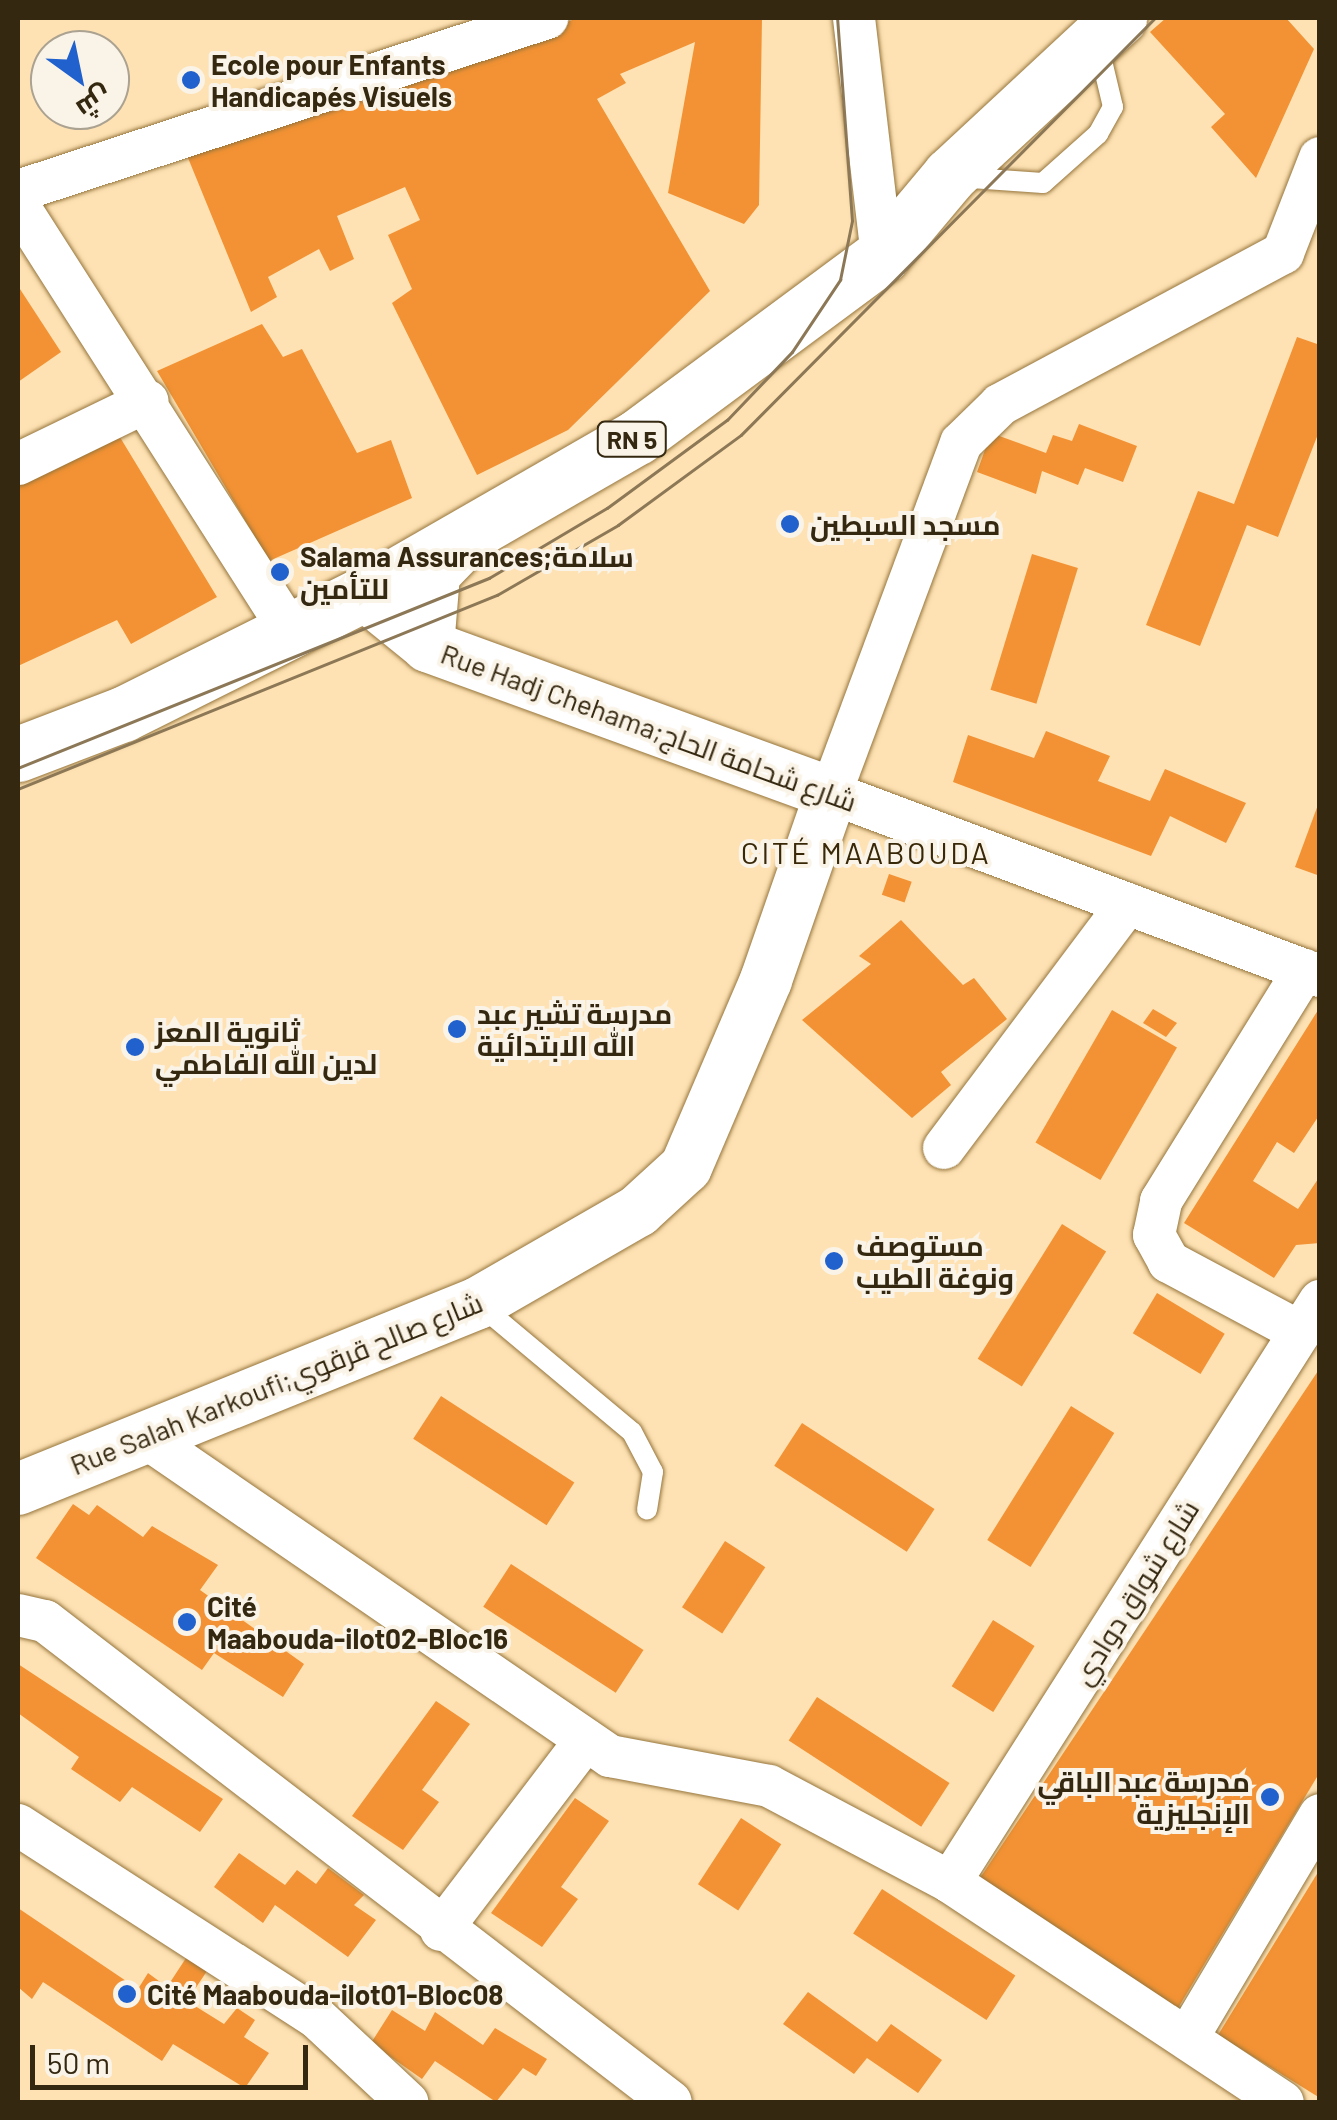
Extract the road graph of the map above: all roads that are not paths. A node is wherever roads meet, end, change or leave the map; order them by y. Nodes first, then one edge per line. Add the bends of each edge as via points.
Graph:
1 (547, 18) edge
2 (854, 18) edge
3 (1108, 28) edge
4 (1320, 158) edge
5 (950, 175) junction
6 (18, 191) edge
7 (18, 205) edge
8 (882, 256) junction
9 (148, 401) junction
10 (18, 464) edge
11 (474, 533) junction
12 (364, 594) junction
13 (290, 631) junction
14 (428, 646) junction
15 (18, 754) edge
16 (831, 793) junction
17 (1127, 904) junction
18 (1312, 973) edge
19 (944, 1148) dead end
20 (478, 1304) junction
21 (1310, 1317) edge
22 (142, 1436) junction
23 (18, 1489) edge
24 (647, 1510) dead end
25 (18, 1615) edge
26 (586, 1740) junction
27 (1320, 1815) edge
28 (18, 1825) edge
29 (950, 1882) junction
30 (441, 1930) junction
31 (1189, 2034) junction
32 (407, 2102) edge
33 (671, 2102) edge
34 (1283, 2102) edge

1 - 6 street
2 - 8 street
3 - 5 main road, RN 5
3 - 5 lane via 1113,107 1098,134 1044,183
4 - 16 street, Rue Salah Karkoufi;شارع صالح قرقوي via 1283,253 1000,405 961,443
5 - 8 main road, RN 5
7 - 9 street
8 - 11 main road, RN 5 via 637,437
9 - 10 street
9 - 13 street
11 - 12 main road, RN 5
11 - 14 street, Rue Hadj Chehama;شارع شحامة الحاج via 434,574
12 - 13 main road, RN 5
12 - 14 street, Rue Hadj Chehama;شارع شحامة الحاج
13 - 15 main road, RN 5
14 - 16 street, Rue Hadj Chehama;شارع شحامة الحاج
16 - 17 street, Rue Hadj Chehama;شارع شحامة الحاج
16 - 20 street, Rue Salah Karkoufi;شارع صالح قرقوي via 766,980 686,1167 638,1210
17 - 18 street, Rue Hadj Chehama;شارع شحامة الحاج
17 - 19 street
18 - 21 street via 1161,1201 1154,1235 1169,1262
20 - 22 street, Rue Salah Karkoufi;شارع صالح قرقوي
20 - 24 lane via 644,1448 653,1472
21 - 29 street, شارع شواق دوادي
22 - 23 street, Rue Salah Karkoufi;شارع صالح قرقوي
22 - 26 street
25 - 30 street via 45,1621
26 - 29 street via 610,1756 769,1786
26 - 30 street
27 - 31 street
28 - 32 street via 316,2017
29 - 31 street
30 - 33 street
31 - 34 street

